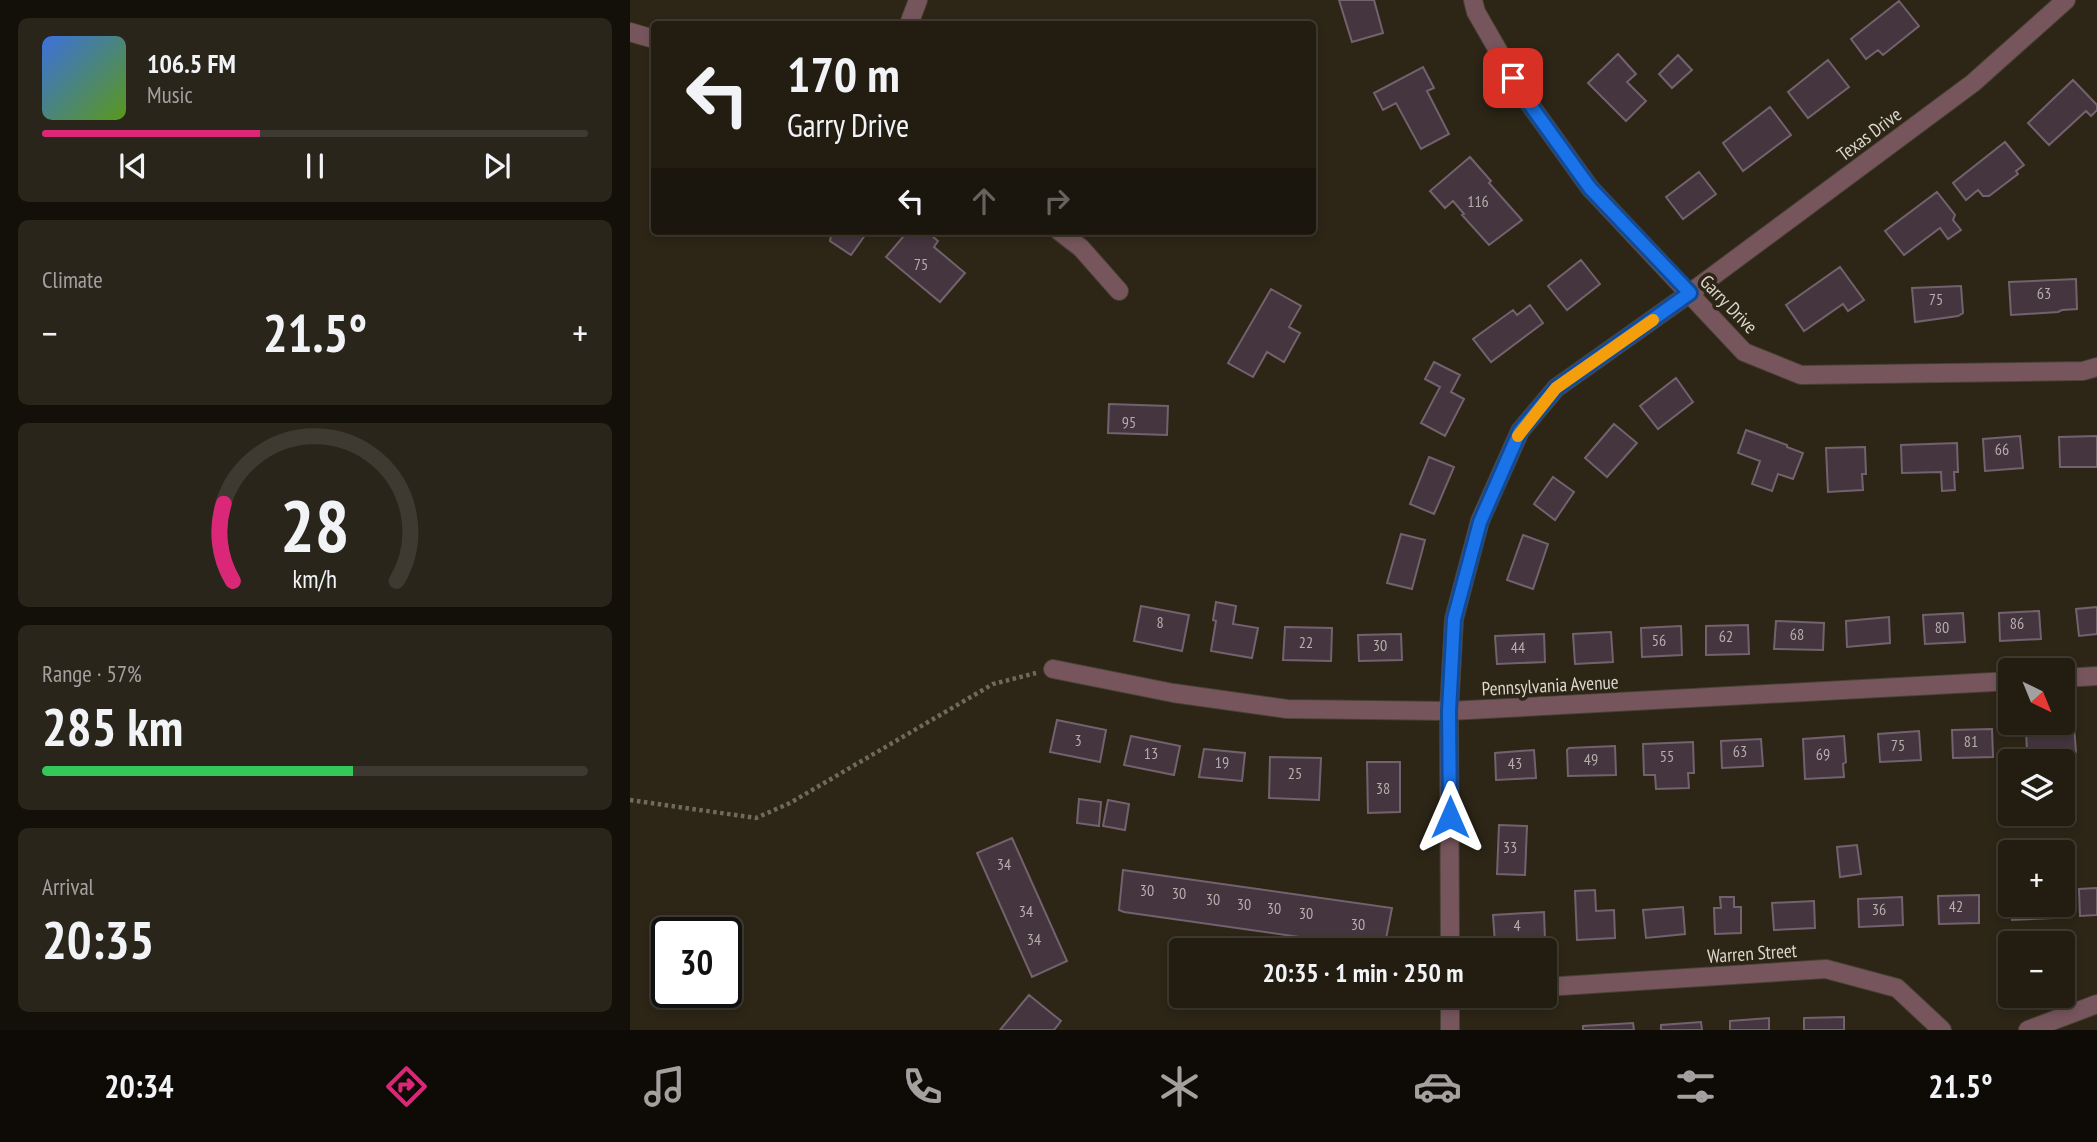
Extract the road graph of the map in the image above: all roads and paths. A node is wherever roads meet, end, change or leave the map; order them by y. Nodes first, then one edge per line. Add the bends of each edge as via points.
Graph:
1 (918, 0) edge
2 (1474, 0) edge
3 (2066, 0) edge
4 (910, 21) edge
5 (630, 32) edge
6 (651, 38) edge
7 (1064, 235) edge
8 (1119, 291) dead end
9 (1690, 293) junction
10 (2097, 368) edge
11 (1053, 669) joint
12 (2097, 676) edge
13 (2076, 677) edge
14 (1998, 682) edge
15 (1449, 711) junction
16 (630, 800) edge
17 (1450, 938) edge
18 (1557, 986) edge
19 (2097, 1004) edge
20 (1450, 1008) edge
21 (1450, 1030) edge
22 (1942, 1030) edge
23 (2028, 1030) edge

1 - 4 street
2 - 9 street, Garry Drive via 1476,12 1526,99 1590,188
3 - 9 street, Texas Drive via 1973,83
5 - 6 street
7 - 8 street
9 - 10 street, Garry Drive via 1744,352 1801,375
9 - 15 street, Texas Drive via 1556,388 1520,431 1480,522 1454,619
11 - 15 street, Pennsylvania Avenue via 1287,709
11 - 16 path via 993,684 790,803 756,818
12 - 13 street
14 - 15 street, Pennsylvania Avenue
15 - 17 street, Texas Drive
18 - 22 street, Warren Street via 1826,969 1897,988
19 - 23 street
20 - 21 street

